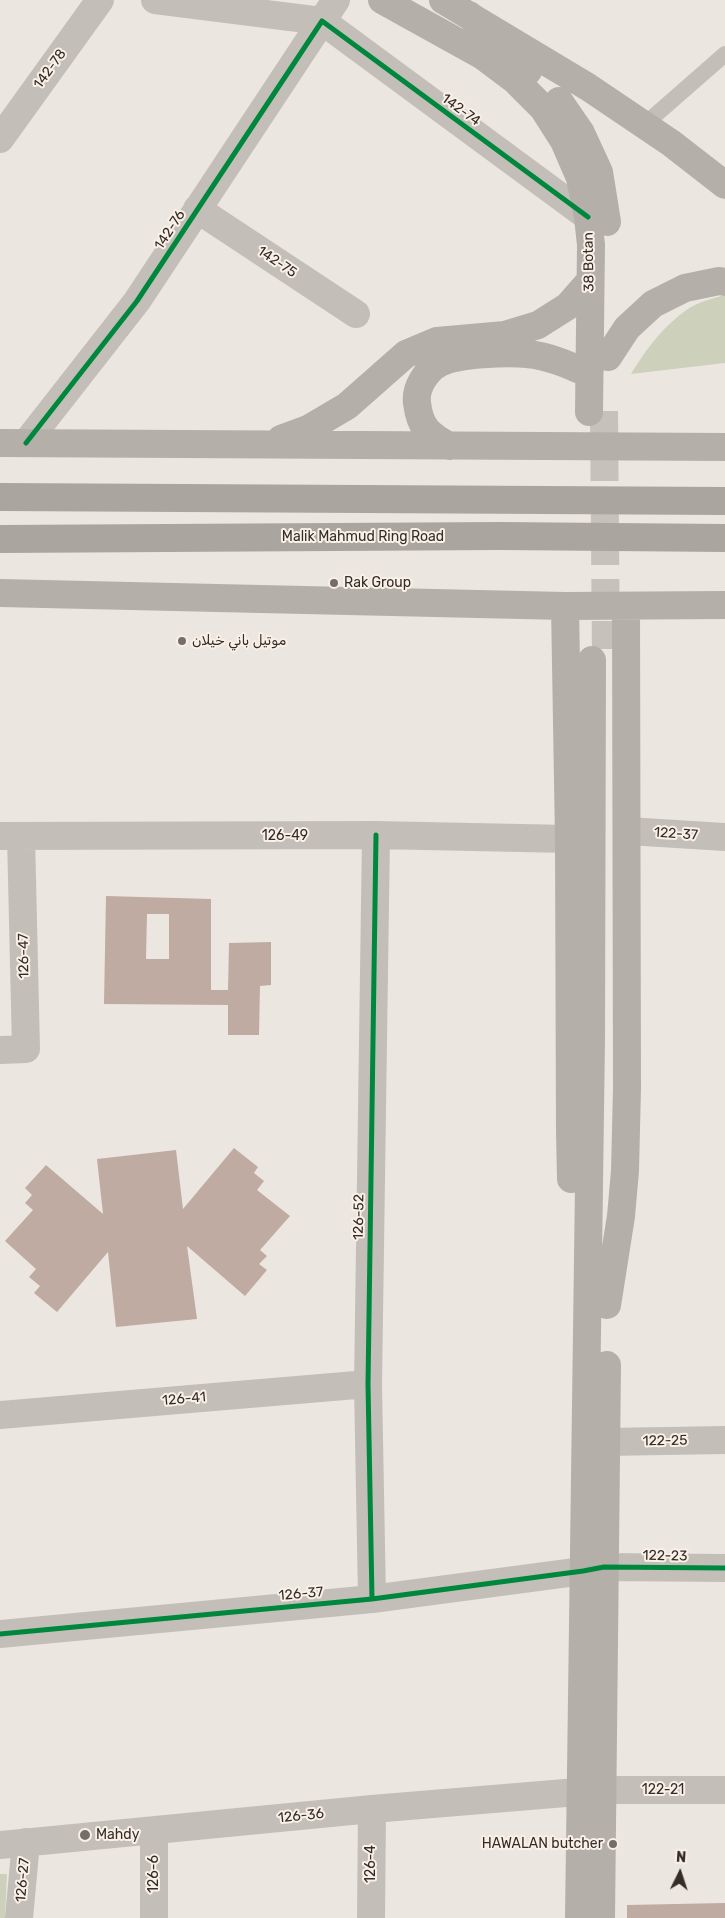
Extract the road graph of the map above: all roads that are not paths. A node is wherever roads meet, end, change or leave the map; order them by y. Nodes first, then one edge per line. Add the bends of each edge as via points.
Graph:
1 (100, 0) edge
2 (155, 0) edge
3 (382, 0) edge
4 (443, 0) edge
5 (329, 10) edge
6 (469, 15) junction
7 (725, 54) edge
8 (644, 125) junction
9 (0, 138) edge
10 (725, 185) edge
11 (197, 209) junction
12 (588, 217) junction
13 (590, 281) junction
14 (725, 282) edge
15 (356, 314) dead end
16 (598, 366) junction
17 (597, 411) tunnel mouth
18 (13, 443) edge
19 (265, 444) junction
20 (449, 446) junction
21 (725, 447) edge
22 (0, 497) edge
23 (725, 501) edge
24 (725, 538) edge
25 (0, 539) edge
26 (0, 593) edge
27 (725, 605) edge
28 (565, 606) junction
29 (626, 606) junction
30 (599, 660) tunnel mouth
31 (628, 831) junction
32 (10, 836) edge
33 (376, 836) junction
34 (725, 838) edge
35 (569, 839) junction
36 (0, 1050) edge
37 (598, 1306) junction
38 (368, 1384) junction
39 (0, 1415) edge
40 (725, 1440) edge
41 (605, 1442) junction
42 (725, 1568) edge
43 (594, 1569) junction
44 (372, 1598) junction
45 (0, 1634) edge
46 (725, 1790) edge
47 (591, 1791) junction
48 (372, 1809) junction
49 (154, 1831) junction
50 (13, 1843) edge
51 (19, 1918) edge
52 (154, 1918) edge
53 (371, 1918) edge
54 (579, 1918) edge
55 (601, 1918) edge

1 - 9 street, 142-78
2 - 5 street
3 - 12 main road, 38 Botan via 483,56 515,80 543,108 564,142 580,178
4 - 6 main road, 38 Botan
5 - 11 street, 142-76
5 - 12 street, 142-74
6 - 8 main road, 38 Botan
6 - 16 main road, 38 Botan via 558,99 582,133 599,172 609,244
7 - 8 lane
8 - 10 main road, 38 Botan
11 - 15 street, 142-75
11 - 18 street, 142-76 via 137,301
12 - 13 main road, 38 Botan
13 - 16 main road, 38 Botan
13 - 19 main road via 568,306 538,325 505,335 437,341 406,354 347,406 308,429
14 - 16 main road via 685,288 653,304 627,328
16 - 17 main road, 38 Botan
16 - 20 main road via 527,354 463,357 440,363 424,377 416,397 418,418 430,436
18 - 19 main road
19 - 20 main road
20 - 21 main road
22 - 23 highway
24 - 25 highway, Malik Mahmud Ring Road
26 - 28 main road
27 - 29 main road
28 - 29 main road
28 - 35 main road
29 - 31 main road
30 - 37 main road via 606,1142
31 - 34 street, 122-37
31 - 37 main road via 624,1171 621,1216
32 - 33 street, 126-49
32 - 36 street, 126-47 via 26,1049
33 - 35 street, 126-49
33 - 38 street, 126-52
35 - 37 main road via 572,1186 577,1240
37 - 41 main road
37 - 43 main road
38 - 39 street, 126-41
38 - 44 street, 126-52
40 - 41 street, 122-25
41 - 43 main road
42 - 43 street, 122-23
43 - 44 street, 126-37
43 - 47 main road
44 - 45 street, 126-37
46 - 47 street, 122-21
47 - 48 street, 126-36
47 - 54 main road
47 - 55 main road
48 - 49 street, 126-36
48 - 53 street, 126-4
49 - 50 street, 126-36
49 - 52 street, 126-6
50 - 51 street, 126-27

